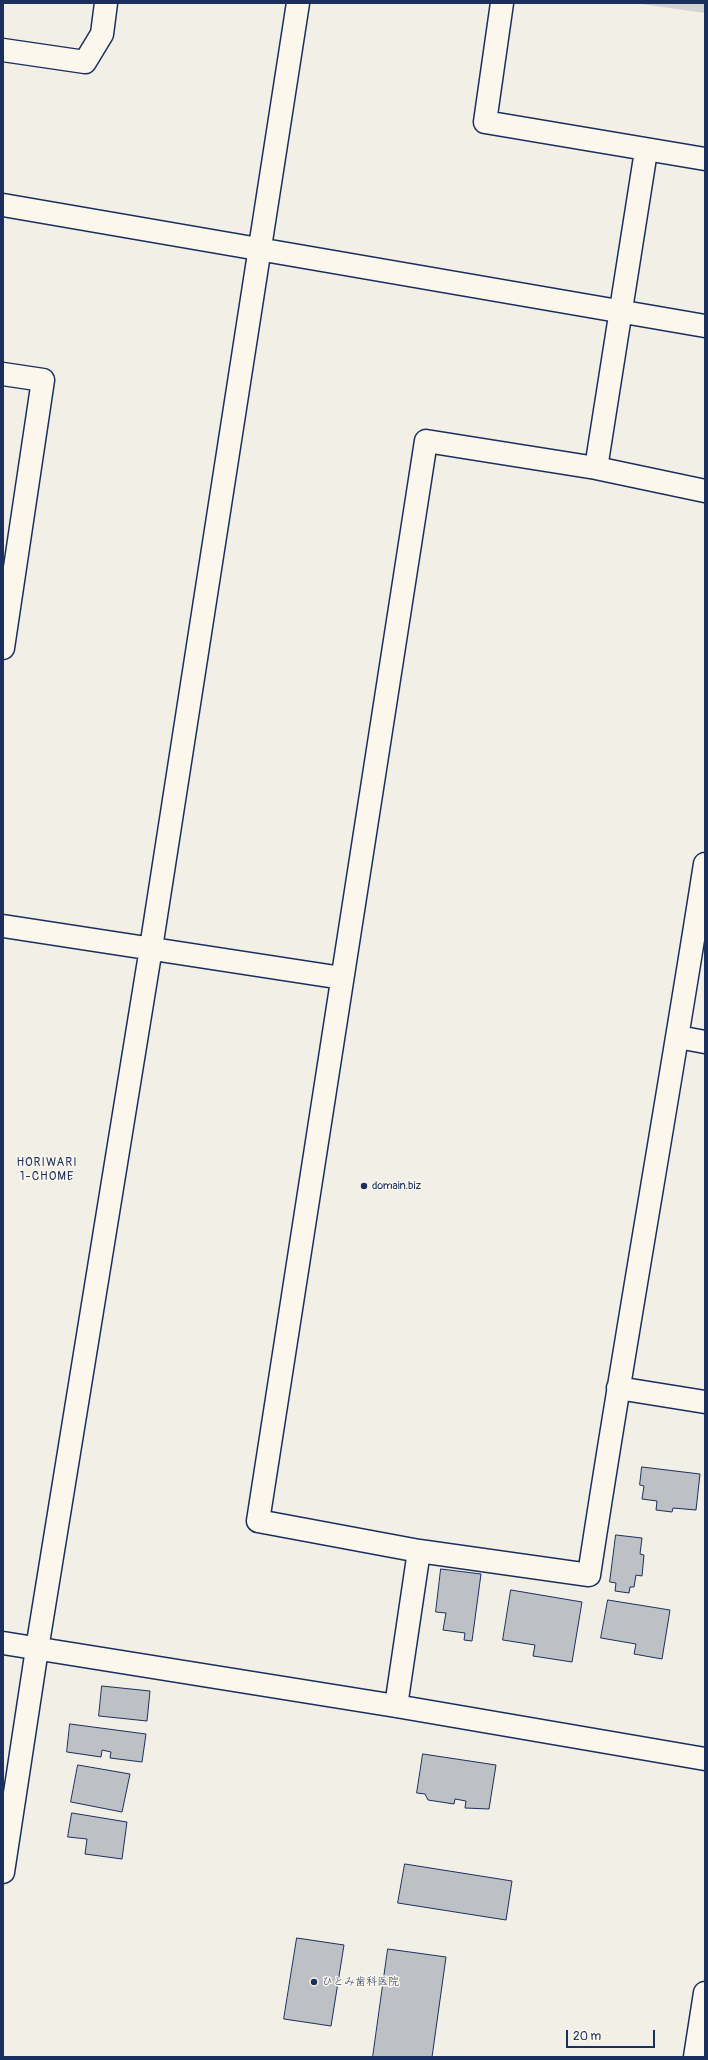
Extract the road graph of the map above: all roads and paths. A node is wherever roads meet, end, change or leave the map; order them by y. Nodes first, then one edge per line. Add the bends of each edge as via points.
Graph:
1 (106, 3) edge
2 (298, 3) edge
3 (502, 3) edge
4 (3, 50) edge
5 (646, 151) junction
6 (705, 159) edge
7 (3, 205) edge
8 (260, 249) junction
9 (621, 312) junction
10 (705, 326) edge
11 (3, 374) edge
12 (596, 468) junction
13 (705, 491) edge
14 (3, 648) edge
15 (705, 864) edge
16 (3, 926) edge
17 (151, 948) junction
18 (342, 978) junction
19 (678, 1038) junction
20 (705, 1042) edge
21 (618, 1388) junction
22 (705, 1402) edge
23 (419, 1551) junction
24 (3, 1643) edge
25 (37, 1649) junction
26 (396, 1706) junction
27 (705, 1759) edge
28 (3, 1872) edge
29 (705, 1993) edge
30 (695, 2057) edge

1 - 4 street via 102,34 85,62
2 - 8 street
3 - 5 street via 485,122
5 - 6 street
5 - 9 street
7 - 8 street
8 - 9 street
8 - 17 street
9 - 10 street
9 - 12 street
11 - 14 street via 43,380
12 - 13 street
12 - 18 street via 426,441
15 - 19 street
16 - 17 street
17 - 18 street
17 - 25 street
18 - 23 street via 258,1521
19 - 20 street
19 - 21 street
21 - 22 street
21 - 23 street via 589,1575
23 - 26 street
24 - 25 street
25 - 26 street
25 - 28 street
26 - 27 street
29 - 30 street

